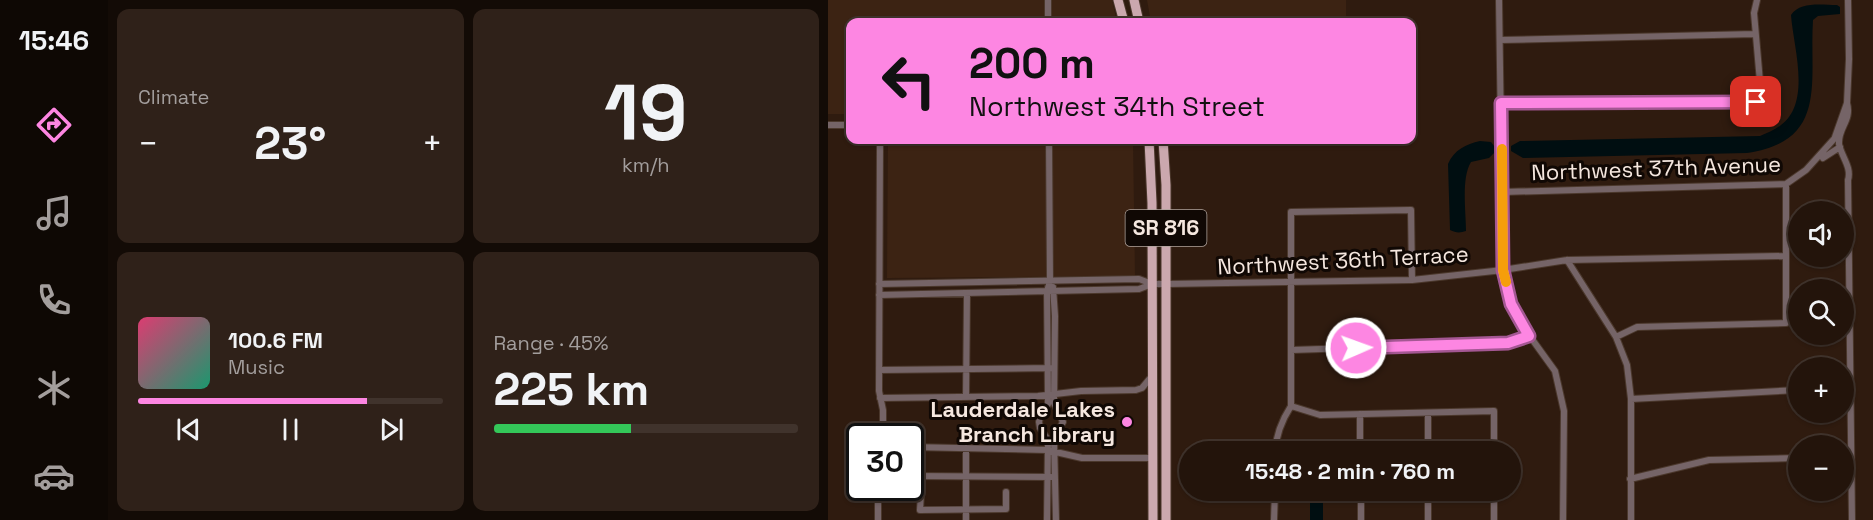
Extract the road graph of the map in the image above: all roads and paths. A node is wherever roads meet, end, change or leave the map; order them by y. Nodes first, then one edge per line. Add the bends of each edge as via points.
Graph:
1 (1048, 0) edge
2 (1118, 0) edge
3 (1134, 0) edge
4 (1499, 0) edge
5 (1757, 0) edge
6 (1848, 0) edge
7 (1048, 18) edge
8 (1123, 18) edge
9 (1138, 18) edge
10 (1755, 34) junction
11 (1500, 40) junction
12 (1501, 103) junction
13 (828, 125) edge
14 (846, 125) edge
15 (1837, 137) junction
16 (880, 144) edge
17 (1049, 144) edge
18 (1149, 144) edge
19 (1162, 144) edge
20 (1838, 147) junction
21 (1806, 170) junction
22 (1786, 184) junction
23 (1503, 192) junction
24 (1786, 256) junction
25 (1567, 260) junction
26 (1503, 270) junction
27 (1412, 280) junction
28 (1050, 281) junction
29 (1292, 282) junction
30 (879, 284) junction
31 (1152, 284) junction
32 (1166, 284) junction
33 (1047, 291) junction
34 (1055, 291) junction
35 (967, 294) junction
36 (879, 295) junction
37 (1529, 336) junction
38 (1616, 337) junction
39 (1291, 350) junction
40 (1851, 357) edge
41 (1051, 368) junction
42 (965, 369) junction
43 (879, 370) junction
44 (1152, 375) junction
45 (1788, 391) edge
46 (1052, 394) junction
47 (966, 397) junction
48 (880, 398) junction
49 (1631, 399) junction
50 (1291, 406) junction
51 (1360, 414) junction
52 (1428, 414) junction
53 (883, 423) edge
54 (1153, 440) junction
55 (1277, 441) edge
56 (1360, 441) edge
57 (1428, 441) edge
58 (1494, 441) edge
59 (924, 447) edge
60 (966, 448) junction
61 (1047, 450) junction
62 (1055, 453) junction
63 (1166, 457) junction
64 (1153, 458) junction
65 (1788, 458) edge
66 (1166, 470) junction
67 (966, 475) junction
68 (924, 476) edge
69 (1056, 476) junction
70 (1047, 477) junction
71 (1630, 479) junction
72 (1006, 492) dead end
73 (878, 501) edge
74 (921, 501) edge
75 (1275, 501) edge
76 (1361, 501) edge
77 (1428, 501) edge
78 (1494, 501) edge
79 (1852, 501) edge
80 (966, 510) junction
81 (878, 520) edge
82 (966, 520) edge
83 (1047, 520) edge
84 (1056, 520) edge
85 (1153, 520) edge
86 (1166, 520) edge
87 (1274, 520) edge
88 (1361, 520) edge
89 (1428, 520) edge
90 (1494, 520) edge
91 (1563, 520) edge
92 (1631, 520) edge
93 (1852, 520) edge

1 - 7 street
2 - 8 main road
3 - 9 main road
4 - 11 street
5 - 10 street
6 - 15 street via 1849,111
10 - 11 street
10 - 12 street via 1760,82 1756,102
11 - 12 street
12 - 23 street
13 - 14 street
15 - 20 street
15 - 21 street, Northwest 37th Avenue
16 - 30 street
17 - 28 street
18 - 31 main road, SR 816
19 - 32 main road, SR 816
20 - 21 street, Northwest 37th Avenue
20 - 40 street via 1850,174
21 - 22 street, Northwest 37th Avenue
22 - 23 street, Northwest 37th Avenue
22 - 24 street
23 - 26 street
24 - 25 street, Northwest 36th Terrace
24 - 38 street via 1786,322 1637,327
25 - 26 street, Northwest 36th Terrace
25 - 38 street
26 - 27 street, Northwest 36th Terrace
26 - 37 street via 1511,304
27 - 29 street, Northwest 36th Terrace
27 - 29 street via 1411,210 1291,212
28 - 30 street, Northwest 36th Terrace
28 - 31 street, Northwest 36th Terrace via 1139,279
28 - 33 street
28 - 34 street
29 - 32 street, Northwest 36th Terrace
29 - 39 street
30 - 36 street
31 - 32 street, Northwest 36th Terrace
31 - 34 street, Northwest 36th Terrace via 1139,289
31 - 44 main road, SR 816
32 - 63 main road, SR 816
33 - 34 street, Northwest 36th Terrace
33 - 35 street, Northwest 36th Terrace
33 - 41 street
34 - 41 street
35 - 36 street, Northwest 36th Terrace
35 - 42 street
36 - 43 street
37 - 39 street via 1508,343
37 - 91 street via 1555,371 1564,411
38 - 49 street via 1627,366
39 - 50 street
41 - 42 street
41 - 46 street
42 - 43 street
42 - 47 street
43 - 48 street
44 - 46 street via 1136,390
44 - 54 main road, SR 816
45 - 49 street
46 - 47 street
46 - 61 street via 1039,422 1048,440
46 - 62 street via 1063,422 1054,439
47 - 48 street
48 - 53 street
49 - 71 street
50 - 51 street via 1320,415
50 - 55 street via 1281,422
51 - 52 street
51 - 56 street
52 - 57 street
52 - 58 street via 1494,411
54 - 63 main road
54 - 64 main road, SR 816
59 - 60 street
60 - 61 street
60 - 67 street
61 - 62 street
61 - 70 street
62 - 64 street via 1082,458
62 - 69 street
63 - 66 main road, SR 816
64 - 66 main road
64 - 85 main road, SR 816
65 - 71 street via 1709,460
66 - 86 main road, SR 816
67 - 68 street
67 - 70 street
67 - 80 street
69 - 70 street
69 - 84 street
70 - 83 street
71 - 92 street
72 - 80 street via 1006,509
73 - 81 street
74 - 80 street via 920,510
75 - 87 street
76 - 88 street
77 - 89 street
78 - 90 street
79 - 93 street
80 - 82 street

